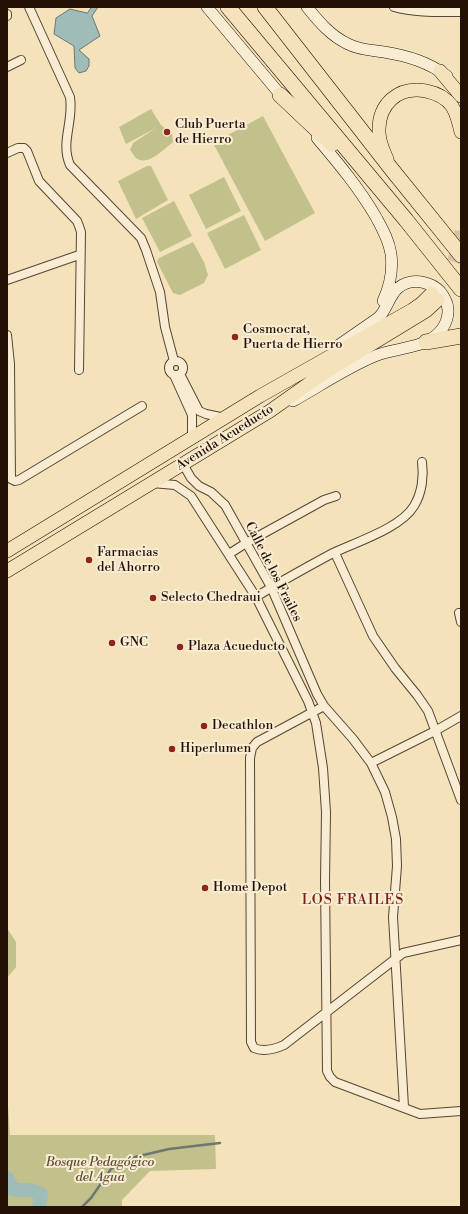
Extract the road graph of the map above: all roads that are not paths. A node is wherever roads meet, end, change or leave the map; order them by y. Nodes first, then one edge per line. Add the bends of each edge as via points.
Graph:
1 (30, 7) edge
2 (207, 7) edge
3 (228, 7) edge
4 (265, 7) edge
5 (270, 7) edge
6 (307, 7) edge
7 (394, 7) edge
8 (426, 9) edge
9 (461, 12) edge
10 (278, 22) junction
11 (21, 60) dead end
12 (7, 67) edge
13 (440, 70) junction
14 (461, 86) edge
15 (280, 95) junction
16 (461, 96) edge
17 (461, 132) edge
18 (7, 153) edge
19 (392, 171) junction
20 (378, 186) junction
21 (79, 254) junction
22 (461, 255) edge
23 (7, 280) edge
24 (461, 289) edge
25 (362, 330) junction
26 (7, 335) edge
27 (461, 336) edge
28 (426, 342) junction
29 (461, 344) edge
30 (389, 352) junction
31 (9, 364) edge
32 (309, 369) junction
33 (80, 370) dead end
34 (142, 406) dead end
35 (270, 411) junction
36 (196, 413) junction
37 (225, 418) junction
38 (192, 438) junction
39 (422, 462) dead end
40 (183, 464) junction
41 (151, 484) junction
42 (336, 496) dead end
43 (21, 543) junction
44 (246, 543) junction
45 (7, 544) edge
46 (7, 551) edge
47 (335, 553) junction
48 (229, 554) junction
49 (7, 571) edge
50 (271, 587) junction
51 (256, 597) junction
52 (459, 613) dead end
53 (461, 622) edge
54 (324, 706) junction
55 (312, 711) junction
56 (461, 716) edge
57 (435, 731) junction
58 (371, 763) junction
59 (461, 800) edge
60 (461, 940) edge
61 (395, 959) junction
62 (326, 1012) junction
63 (404, 1107) junction
64 (461, 1111) edge

1 - 36 street via 70,97 72,108 66,145 68,161 141,238 160,292 165,328 174,361 179,361 182,365 183,370 177,374
2 - 15 main road
3 - 20 highway
4 - 10 highway
5 - 10 highway
6 - 13 main road via 327,30 349,45 406,56
7 - 8 street
8 - 9 street
10 - 19 highway
11 - 12 street
13 - 14 main road
13 - 16 main road
15 - 20 highway
15 - 25 main road via 364,196 387,240 391,262 388,289 377,313
17 - 19 main road via 451,106 434,92 415,90 394,96 387,104 379,122 382,148
18 - 21 street via 24,148 39,182 77,221 80,232
19 - 22 highway
20 - 24 highway
21 - 23 street
21 - 33 street
25 - 28 main road via 383,314 398,288 423,282 440,291 448,309 443,328
25 - 32 main road via 314,362
26 - 31 street
27 - 28 highway
28 - 30 main road
29 - 30 main road
30 - 35 main road via 351,366 290,403
31 - 34 street via 11,479 15,481
32 - 35 main road, Avenida Acueducto via 435,297 426,311 321,375
32 - 37 main road, Avenida Acueducto
35 - 40 main road, Avenida Acueducto
36 - 37 street
36 - 38 street
37 - 38 main road, Avenida Acueducto
38 - 43 main road, Avenida Acueducto
39 - 47 street via 424,473 414,507 391,527
40 - 41 main road, Avenida Acueducto
40 - 44 street, Calle de los Frailes via 199,486 226,505
41 - 48 street, Calle de los Frailes via 175,485 191,496
41 - 49 main road, Avenida Acueducto
42 - 44 street via 324,500
43 - 45 street
43 - 46 main road, Avenida Acueducto
44 - 48 street
44 - 50 street, Calle de los Frailes
47 - 50 street
47 - 57 street via 373,636 428,711
48 - 51 street, Calle de los Frailes
50 - 51 street
50 - 54 street, Calle de los Frailes
51 - 55 street, Calle de los Frailes
52 - 53 street
54 - 55 street
54 - 58 street, Calle de los Frailes
55 - 62 street, Calle de los Frailes via 323,768 326,812
55 - 62 street via 257,742 252,748 250,758 254,1048 276,1049
56 - 57 street
57 - 58 street
57 - 59 street
58 - 61 street, Calle de los Frailes via 385,792 396,839 397,866 393,917
60 - 61 street via 403,953
61 - 62 street
61 - 63 street, Calle de los Frailes
62 - 63 street, Calle de los Frailes via 327,1070 330,1077 335,1082
63 - 64 street via 420,1114

